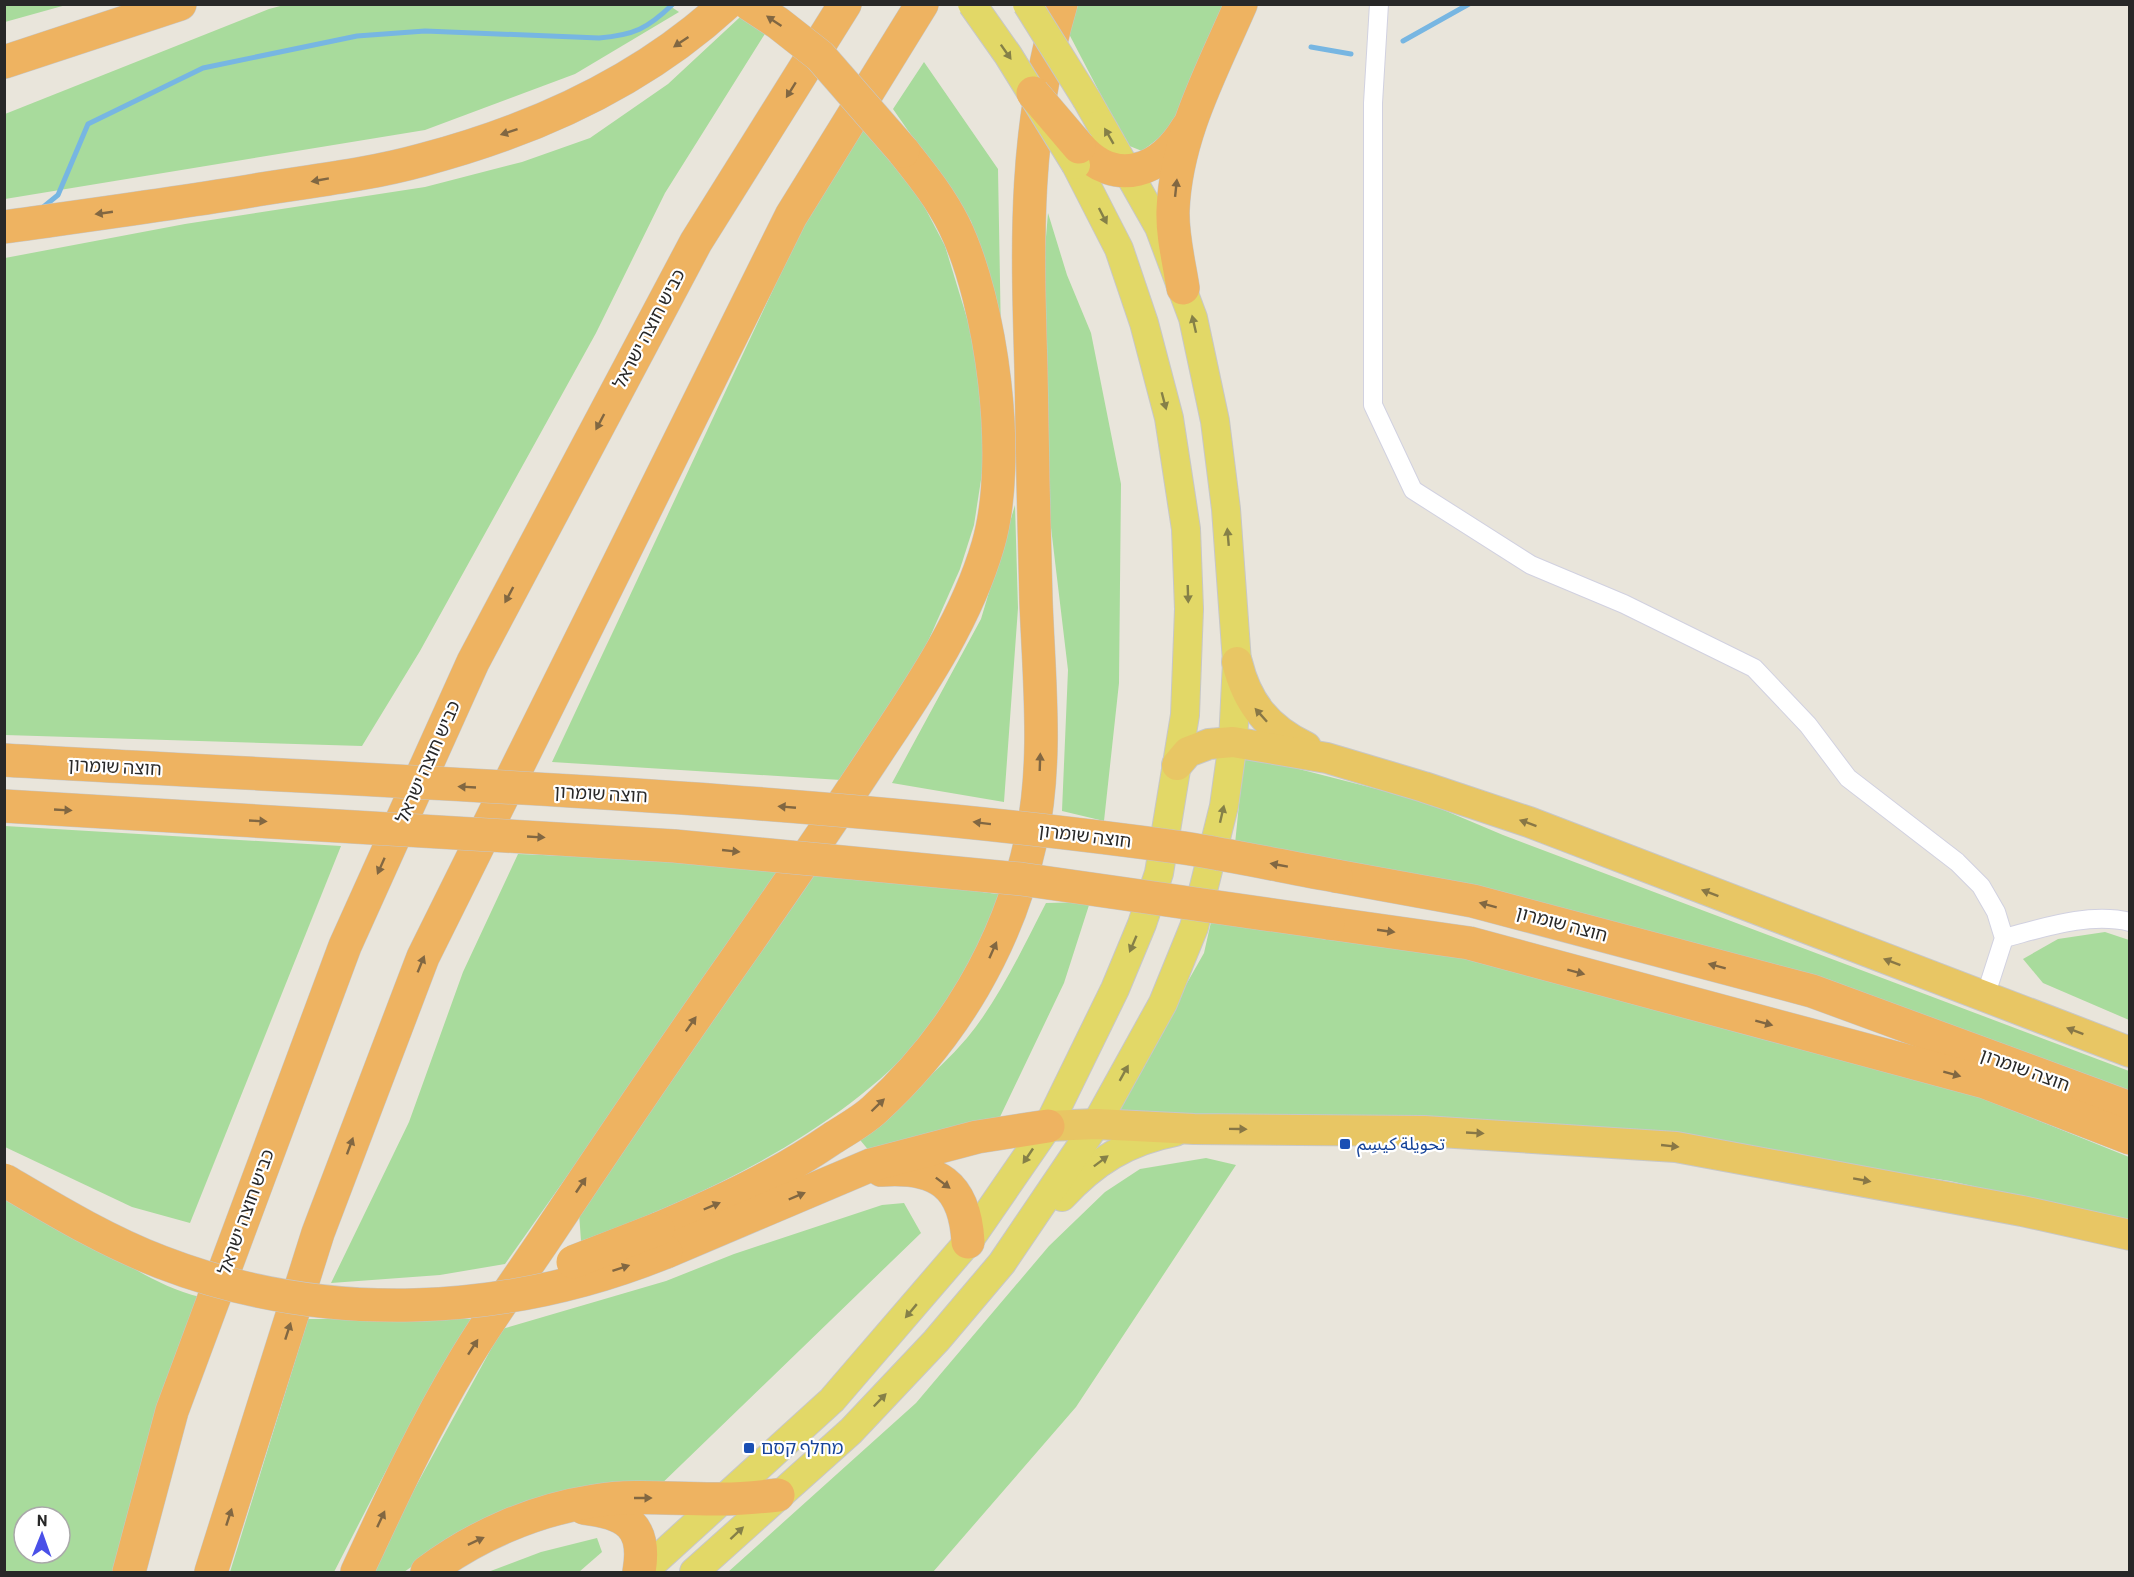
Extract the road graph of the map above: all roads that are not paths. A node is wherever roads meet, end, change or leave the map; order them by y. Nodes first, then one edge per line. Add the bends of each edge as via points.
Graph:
1 (138, 4) edge
2 (180, 4) edge
3 (726, 4) edge
4 (749, 4) edge
5 (845, 4) edge
6 (922, 4) edge
7 (972, 4) edge
8 (1027, 4) edge
9 (1061, 4) edge
10 (1241, 4) edge
11 (1379, 4) edge
12 (4, 61) edge
13 (1033, 93) joint
14 (1189, 125) junction
15 (1077, 156) junction
16 (1130, 172) junction
17 (4, 227) edge
18 (1182, 288) junction
19 (1237, 662) junction
20 (1233, 742) junction
21 (1327, 758) junction
22 (4, 760) edge
23 (1177, 765) junction
24 (4, 806) edge
25 (2130, 922) edge
26 (2004, 938) junction
27 (1985, 997) junction
28 (2130, 1052) edge
29 (2130, 1108) edge
30 (1096, 1124) junction
31 (1048, 1126) junction
32 (1194, 1129) junction
33 (2130, 1138) edge
34 (4, 1172) edge
35 (4, 1180) edge
36 (827, 1183) junction
37 (2130, 1235) edge
38 (662, 1240) junction
39 (968, 1242) junction
40 (1002, 1263) junction
41 (778, 1495) junction
42 (725, 1499) junction
43 (564, 1507) junction
44 (129, 1572) edge
45 (211, 1572) edge
46 (357, 1572) edge
47 (427, 1572) edge
48 (641, 1572) edge
49 (694, 1572) edge

1 - 12 highway
2 - 12 highway
3 -> 17 highway via 695,32 619,83 525,127 421,160 162,205
46 -> 4 highway, bridge via 396,1486 464,1361 872,760 948,641 989,542 998,477 997,403 975,280 955,227 935,190 820,56
5 -> 44 highway, כביש חוצה ישראל via 696,242 474,662 345,946 172,1411
45 -> 6 highway via 318,1233 423,957 790,216
7 -> 13 main road, bridge
16 -> 8 main road, bridge
38 -> 9 highway via 776,1176 871,1113 927,1058 953,1022 982,974 1010,910 1029,848 1038,796 1040,670 1028,198 1042,75
10 - 14 highway
11 - 26 street via 1374,103 1373,405 1413,490 1531,566 1624,604 1754,668 1808,725 1848,778 1957,862 1981,886 1996,912
13 - 15 highway, bridge
14 - 16 highway via 1180,140 1157,159
18 -> 14 highway via 1173,211
15 - 16 highway via 1087,156 1106,168
15 -> 23 main road via 1119,249 1144,322 1169,418 1186,529 1189,609 1185,715
16 - 18 main road via 1159,227
19 -> 18 main road via 1215,421 1193,318
19 - 20 main road
21 -> 19 highway via 1297,743 1261,717 1246,692
20 - 21 highway
20 - 23 highway via 1209,744 1188,752
30 -> 20 main road via 1163,1003 1194,927 1224,806
27 -> 21 highway via 1529,822
29 -> 22 highway, חוצה שומרון, bridge via 1812,991 1473,901 1187,849 964,821 694,800
23 -> 31 main road via 1159,873 1142,924
24 -> 33 highway, חוצה שומרון, bridge via 674,846 1021,879 1469,942 1985,1082
25 - 26 street via 2085,921
26 - 27 street
28 -> 27 highway
30 - 31 highway
30 - 32 highway
30 - 40 main road
31 - 36 highway via 938,1146
31 -> 39 main road
32 -> 37 highway via 1424,1131 1676,1147 2022,1210
40 -> 32 main road via 1072,1186 1114,1151 1156,1136
34 - 38 highway, bridge via 124,1229 196,1256 250,1272 321,1285 446,1287 543,1272
35 -> 38 highway, bridge via 118,1244 161,1262 247,1289 322,1302 429,1304 500,1299 566,1285
38 -> 36 highway
36 -> 39 highway via 898,1169 918,1170 940,1179 962,1202
39 -> 42 main road via 832,1400
41 -> 40 main road via 851,1431 936,1341
41 - 42 highway
49 -> 41 main road
43 -> 42 highway via 622,1498
42 - 48 main road
47 -> 43 highway via 458,1549 507,1526
43 - 48 highway via 612,1513 633,1526 641,1546

